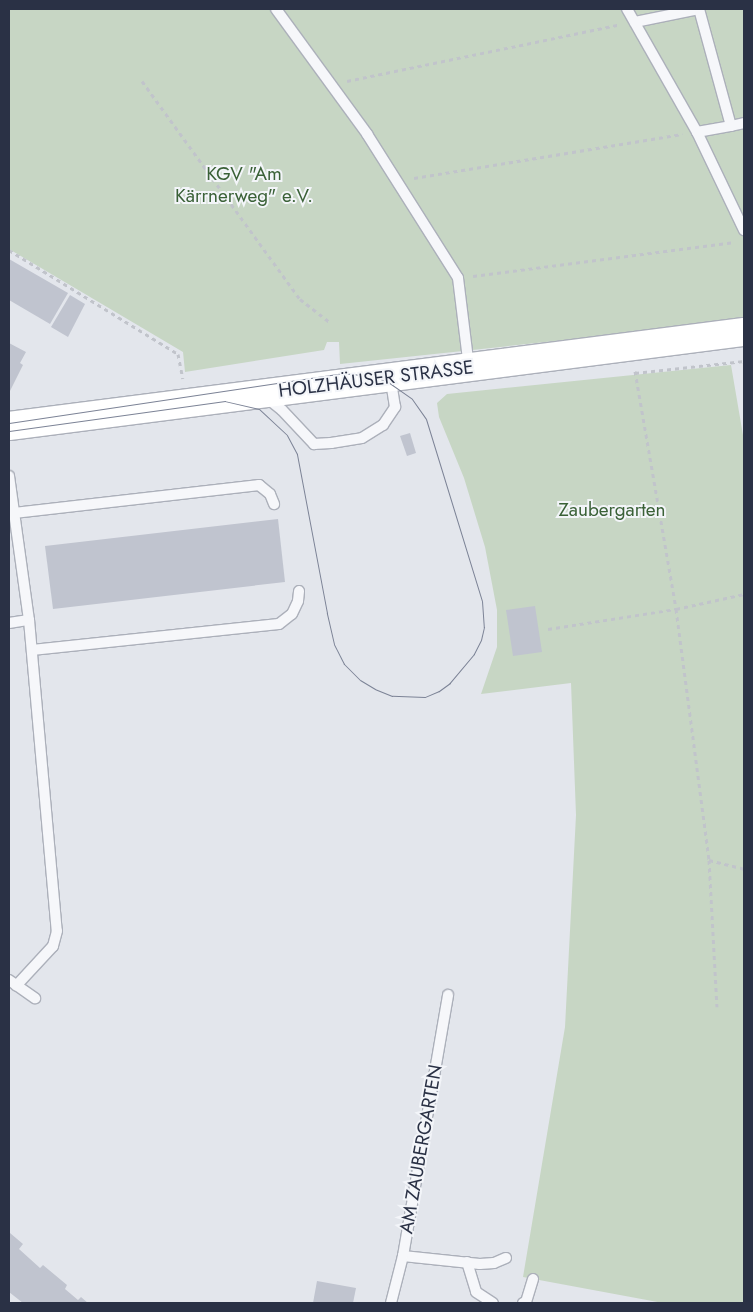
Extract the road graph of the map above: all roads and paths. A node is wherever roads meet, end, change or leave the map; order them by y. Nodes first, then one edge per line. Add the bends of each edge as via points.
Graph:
1 (276, 9) edge
2 (627, 9) edge
3 (699, 9) edge
4 (635, 22) junction
5 (142, 81) dead end
6 (332, 84) junction
7 (744, 124) edge
8 (731, 126) junction
9 (697, 132) junction
10 (399, 181) junction
11 (744, 230) edge
12 (742, 241) dead end
13 (9, 250) edge
14 (458, 278) junction
15 (329, 322) dead end
16 (744, 332) edge
17 (630, 348) junction
18 (469, 368) junction
19 (390, 377) junction
20 (183, 379) dead end
21 (260, 393) junction
22 (9, 426) edge
23 (9, 476) edge
24 (274, 504) dead end
25 (13, 519) edge
26 (299, 591) dead end
27 (744, 594) edge
28 (676, 609) junction
29 (29, 620) junction
30 (9, 623) edge
31 (548, 629) dead end
32 (32, 650) junction
33 (709, 860) junction
34 (744, 869) edge
35 (12, 983) edge
36 (448, 995) dead end
37 (35, 998) dead end
38 (717, 1007) dead end
39 (403, 1256) junction
40 (506, 1258) dead end
41 (467, 1262) junction
42 (533, 1278) dead end
43 (392, 1303) edge
44 (493, 1303) edge
45 (523, 1303) edge

1 - 6 lane
2 - 4 lane
3 - 4 lane
3 - 8 lane
4 - 6 path
4 - 9 lane
5 - 15 path via 300,299
6 - 10 lane
7 - 8 lane
8 - 9 lane
9 - 10 path
9 - 11 lane
10 - 14 lane
12 - 14 path
13 - 20 path via 178,354
14 - 18 lane
16 - 17 main road, HOLZHÄUSER STRASSE
17 - 18 main road, HOLZHÄUSER STRASSE
17 - 28 path
18 - 19 main road, HOLZHÄUSER STRASSE
19 - 21 main road, HOLZHÄUSER STRASSE
19 - 21 lane via 395,407 383,425 362,438 332,443 314,444 282,410
21 - 22 main road, HOLZHÄUSER STRASSE
23 - 25 lane
24 - 25 lane via 270,494 259,485
25 - 29 lane
26 - 32 lane via 292,614 279,624
27 - 28 path
28 - 31 path
28 - 33 path
29 - 30 lane
29 - 32 lane
32 - 35 lane via 57,931 53,946
33 - 34 path
33 - 38 path
35 - 37 lane
36 - 39 lane, AM ZAUBERGARTEN
39 - 41 lane
39 - 43 lane, AM ZAUBERGARTEN
40 - 41 lane via 494,1263
41 - 44 lane via 476,1292
42 - 45 lane

